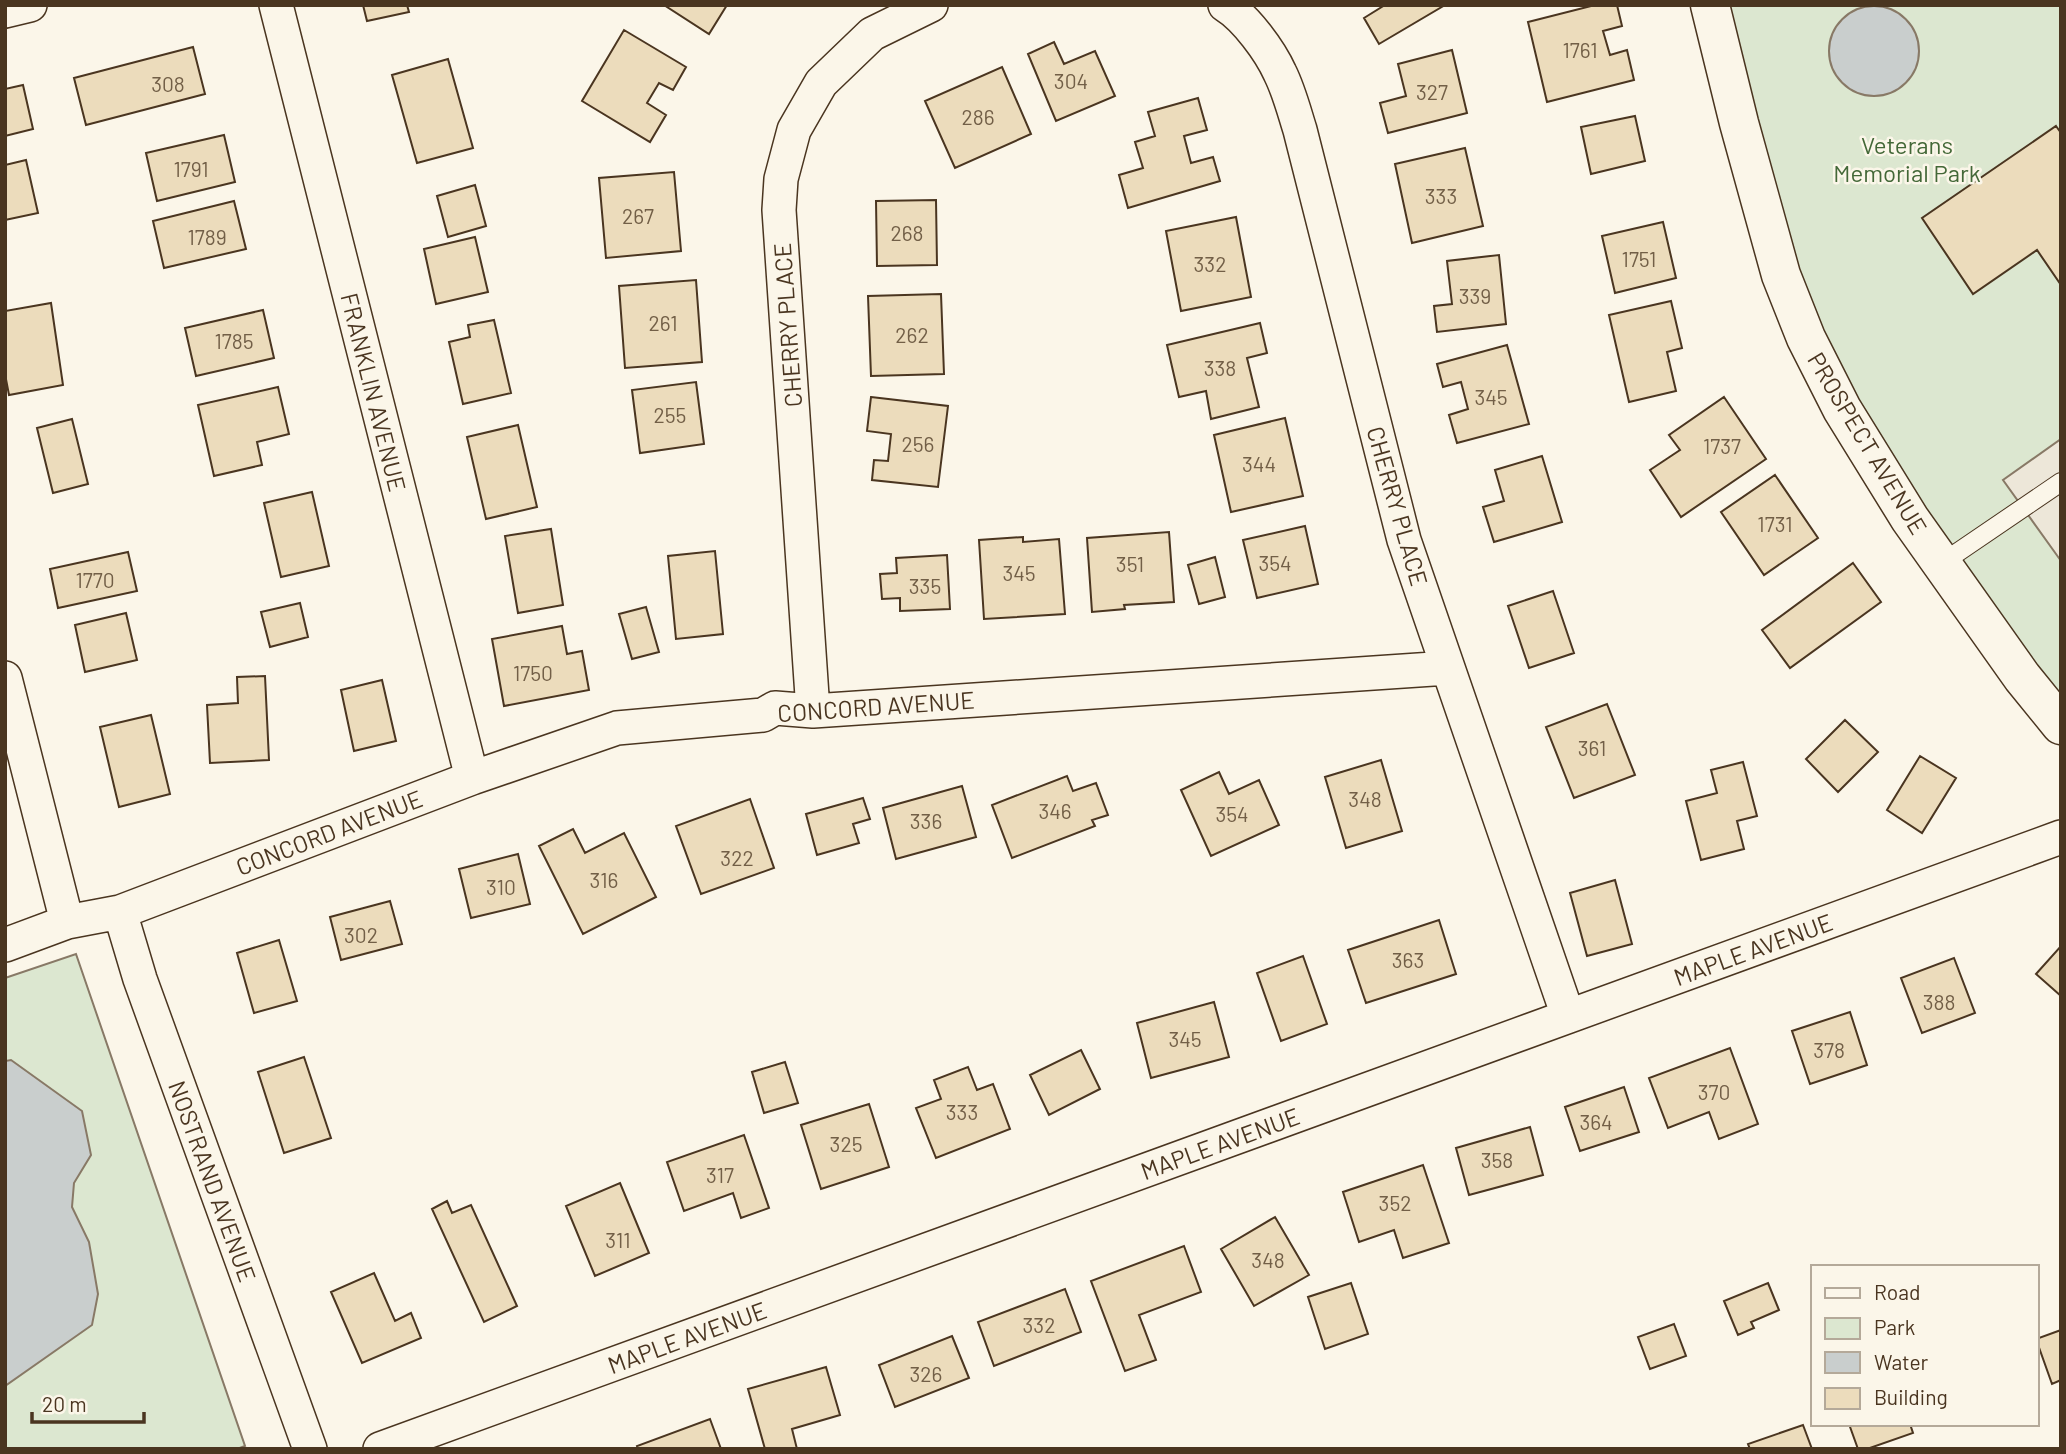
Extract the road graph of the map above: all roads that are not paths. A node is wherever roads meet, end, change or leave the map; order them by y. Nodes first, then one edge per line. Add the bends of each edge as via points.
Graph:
1 (30, 5) edge
2 (276, 5) edge
3 (931, 5) edge
4 (1225, 5) edge
5 (1710, 5) edge
6 (5, 11) edge
7 (2061, 482) edge
8 (1942, 563) junction
9 (1448, 668) junction
10 (5, 678) edge
11 (813, 711) junction
12 (2061, 725) edge
13 (472, 778) junction
14 (2061, 837) edge
15 (120, 912) junction
16 (67, 922) junction
17 (5, 945) edge
18 (1568, 1016) junction
19 (310, 1449) edge
20 (380, 1449) edge

1 - 6 street
2 - 13 street, FRANKLIN AVENUE
3 - 11 street, CHERRY PLACE via 872,34 821,83 794,130 781,179 779,210
4 - 9 street, CHERRY PLACE via 1255,35 1280,72 1300,130 1404,540
5 - 8 street, PROSPECT AVENUE via 1781,275 1806,338 1842,409
7 - 8 lane
8 - 12 street, PROSPECT AVENUE
9 - 11 street, CONCORD AVENUE
9 - 18 street, CHERRY PLACE
10 - 16 street
11 - 13 street, CONCORD AVENUE via 775,708 763,715 617,728
13 - 15 street, CONCORD AVENUE
14 - 18 street, MAPLE AVENUE
15 - 16 street, CONCORD AVENUE
15 - 19 street, NOSTRAND AVENUE
16 - 17 street, CONCORD AVENUE
18 - 20 street, MAPLE AVENUE

